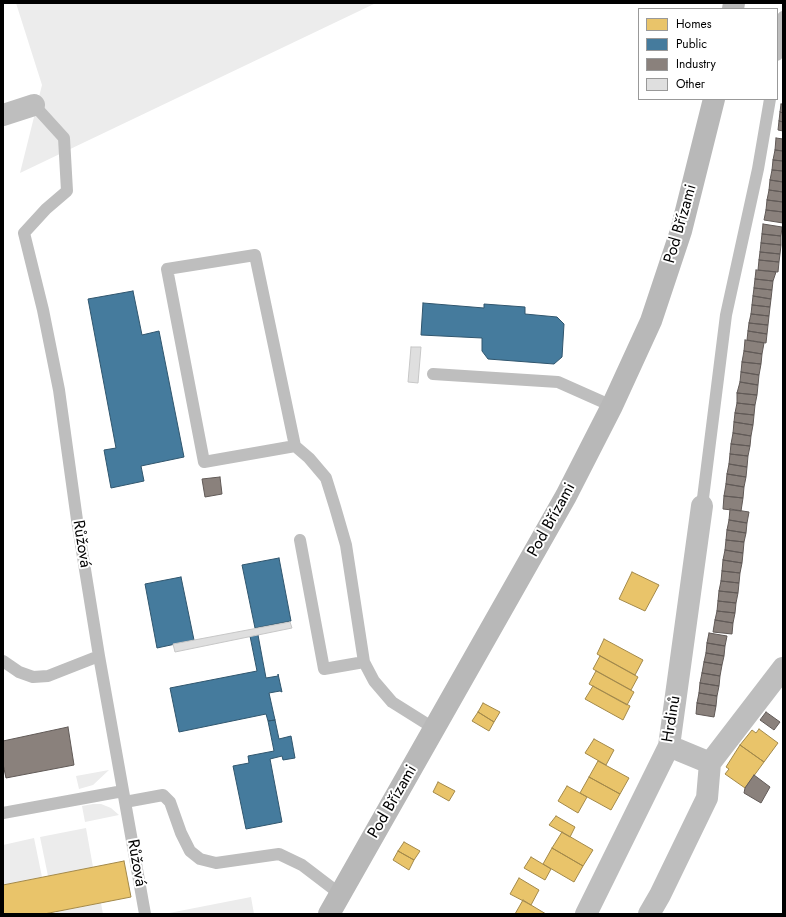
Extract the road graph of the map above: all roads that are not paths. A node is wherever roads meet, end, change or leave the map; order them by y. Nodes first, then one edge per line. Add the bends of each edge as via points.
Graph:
1 (783, 17) edge
2 (778, 49) edge
3 (714, 100) edge
4 (770, 100) edge
5 (34, 105) joint
6 (3, 115) edge
7 (433, 374) dead end
8 (612, 406) junction
9 (295, 446) junction
10 (702, 506) joint
11 (300, 540) dead end
12 (99, 656) junction
13 (3, 661) edge
14 (364, 662) junction
15 (783, 668) edge
16 (434, 729) junction
17 (669, 746) junction
18 (710, 763) junction
19 (124, 796) junction
20 (3, 813) edge
21 (340, 894) junction
22 (145, 914) edge
23 (329, 914) edge
24 (586, 914) edge
25 (649, 914) edge

1 - 2 lane
3 - 8 street, Pod Břízami via 681,231 652,321
4 - 10 lane via 758,170 726,315
5 - 6 street
5 - 12 lane, Růžová via 64,138 67,191 46,208 24,233 59,390
7 - 8 lane via 558,382
8 - 16 street, Pod Břízami via 566,496
9 - 9 lane via 255,255 167,269 204,462
9 - 14 lane via 326,478 346,545
10 - 17 street, Hrdinů
11 - 14 lane via 324,669
12 - 13 lane via 48,676 33,677 19,672
12 - 19 lane, Růžová
14 - 16 lane via 374,681 392,702
15 - 18 street
16 - 21 street, Pod Břízami
17 - 18 street
17 - 24 street, Hrdinů
18 - 25 street via 707,798
19 - 20 lane
19 - 21 lane via 163,795 170,802 190,851 200,859 216,863 279,854 302,865
19 - 22 lane, Růžová
21 - 23 street, Pod Břízami

